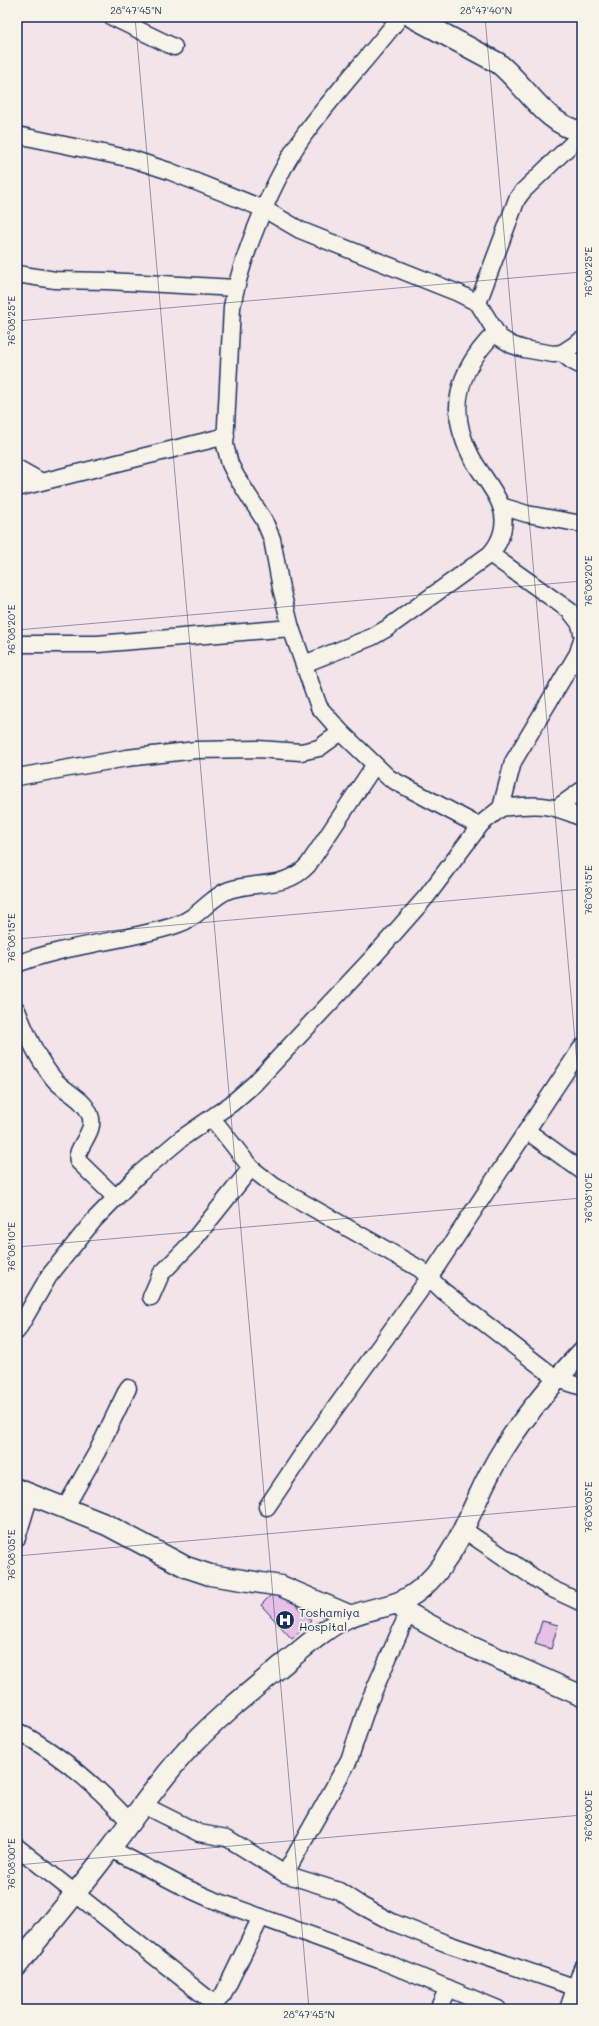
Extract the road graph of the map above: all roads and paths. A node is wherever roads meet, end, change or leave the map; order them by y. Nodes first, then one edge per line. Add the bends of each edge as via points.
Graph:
1 (112, 17) edge
2 (400, 17) edge
3 (412, 17) edge
4 (174, 47) dead end
5 (582, 133) edge
6 (17, 135) edge
7 (264, 209) junction
8 (17, 274) edge
9 (236, 288) junction
10 (478, 303) junction
11 (496, 332) junction
12 (582, 340) edge
13 (562, 353) junction
14 (582, 366) edge
15 (226, 436) junction
16 (17, 468) edge
17 (40, 482) junction
18 (17, 488) edge
19 (501, 506) junction
20 (582, 524) edge
21 (490, 554) junction
22 (291, 628) junction
23 (582, 633) edge
24 (582, 638) edge
25 (17, 644) edge
26 (304, 664) junction
27 (341, 732) junction
28 (374, 766) junction
29 (17, 777) edge
30 (582, 790) edge
31 (501, 808) junction
32 (557, 808) junction
33 (582, 818) edge
34 (479, 826) junction
35 (17, 964) edge
36 (17, 1010) edge
37 (582, 1047) edge
38 (212, 1118) junction
39 (527, 1131) junction
40 (250, 1168) junction
41 (582, 1171) edge
42 (116, 1198) junction
43 (429, 1278) junction
44 (150, 1297) dead end
45 (17, 1331) edge
46 (582, 1352) edge
47 (557, 1379) junction
48 (582, 1387) edge
49 (128, 1388) dead end
50 (24, 1492) edge
51 (267, 1507) dead end
52 (64, 1508) junction
53 (464, 1530) junction
54 (17, 1538) edge
55 (582, 1603) edge
56 (403, 1608) junction
57 (351, 1616) junction
58 (582, 1696) edge
59 (17, 1731) edge
60 (143, 1805) junction
61 (130, 1822) junction
62 (17, 1847) edge
63 (110, 1849) junction
64 (285, 1874) junction
65 (75, 1895) junction
66 (261, 1918) junction
67 (17, 1966) edge
68 (582, 1968) edge
69 (574, 1987) junction
70 (448, 1988) junction
71 (438, 2009) edge
72 (498, 2009) edge
73 (568, 2009) edge

1 - 4 street
2 - 7 street via 304,136
3 - 5 street via 498,62 548,114 567,128
5 - 10 street via 522,191 517,199
6 - 7 street via 132,159
7 - 9 street
7 - 10 street via 300,230 430,281
8 - 9 street via 54,280
9 - 15 street via 231,323
10 - 11 street
11 - 13 street via 504,340 524,349
11 - 19 street via 463,379 457,409 464,442
12 - 13 street
13 - 14 street
15 - 17 street
15 - 22 street via 226,452 230,464 264,520 272,539
16 - 17 street
17 - 18 street
19 - 20 street via 527,514
19 - 21 street via 501,539
21 - 23 street via 570,611 580,624
21 - 26 street via 386,629
22 - 25 street via 98,644
22 - 26 street
24 - 31 street via 578,653 513,762
26 - 27 street via 319,707
27 - 28 street
27 - 29 street via 320,748 301,752 252,749 196,750 127,758
28 - 34 street via 406,788
28 - 35 street via 308,865 293,877 272,884 226,891 191,919 178,925 139,936 38,956
30 - 32 street
31 - 32 street via 535,804
31 - 34 street
32 - 33 street
34 - 38 street via 426,896 370,961 254,1084
36 - 42 street via 25,1031 53,1078 90,1113 89,1132 77,1156 78,1161
37 - 39 street
38 - 40 street
38 - 42 street via 182,1138 139,1174
39 - 41 street
39 - 43 street
40 - 43 street via 282,1192 408,1262
40 - 44 street via 199,1233 161,1274
42 - 45 street via 74,1243 49,1276
43 - 47 street
43 - 51 street
46 - 47 street
47 - 48 street
47 - 53 street via 504,1448 490,1472
49 - 52 street via 97,1452
50 - 52 street
50 - 54 street
52 - 57 street via 107,1525 186,1566 210,1575 281,1586
53 - 55 street via 548,1587
53 - 56 street via 445,1560
56 - 57 street
56 - 58 street via 463,1643
56 - 64 street via 350,1760
57 - 60 street via 329,1630 230,1708 189,1748
59 - 61 street via 49,1750 80,1774 104,1794
60 - 61 street
60 - 64 street via 200,1833 227,1838
61 - 63 street
62 - 65 street
63 - 65 street
63 - 66 street via 194,1892
64 - 69 street via 339,1891 381,1917 410,1930
65 - 66 street via 212,2002 223,1996
65 - 67 street
66 - 70 street via 353,1950
68 - 69 street
69 - 73 street
70 - 71 street
70 - 72 street

